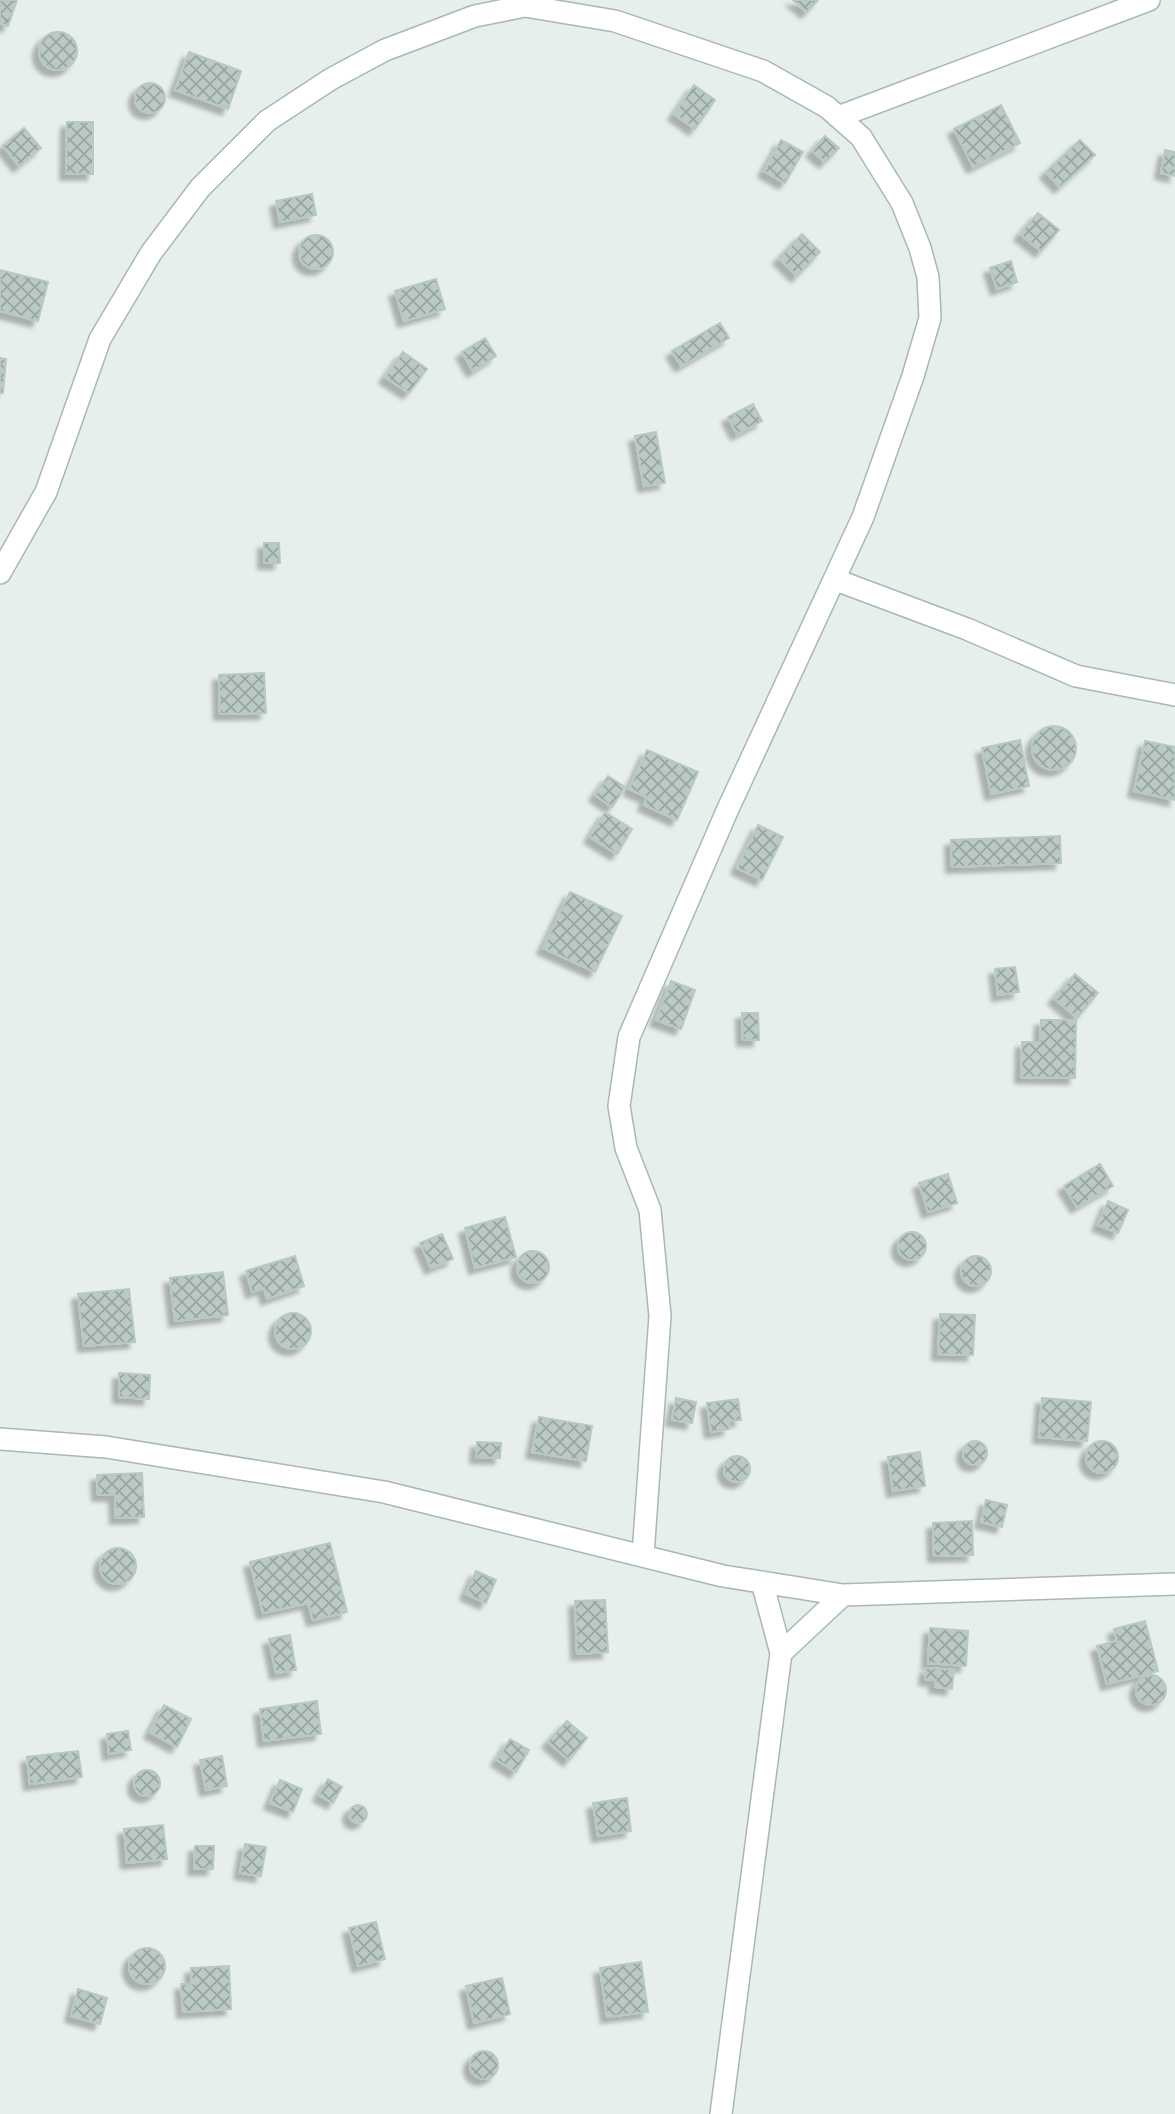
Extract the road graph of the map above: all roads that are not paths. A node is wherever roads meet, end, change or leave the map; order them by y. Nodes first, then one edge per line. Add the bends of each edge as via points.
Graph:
1 (1150, 0) edge
2 (838, 117) junction
3 (0, 573) edge
4 (836, 580) junction
5 (1175, 695) edge
6 (0, 1439) edge
7 (643, 1555) junction
8 (762, 1583) junction
9 (1175, 1584) edge
10 (843, 1595) junction
11 (781, 1653) junction
12 (721, 2114) edge

1 - 2 street
2 - 3 street via 763,71 615,21 525,6 475,16 397,46 331,79 267,121 200,188 151,253 100,339 46,492
2 - 4 street via 861,137 902,203 928,276 930,318 863,517
4 - 5 street via 1076,676
4 - 7 street via 722,822 629,1037 619,1106 626,1148 650,1210 660,1316
6 - 7 street via 106,1447 384,1492
7 - 8 street
8 - 10 street
8 - 11 street
9 - 10 street
10 - 11 street
11 - 12 street

